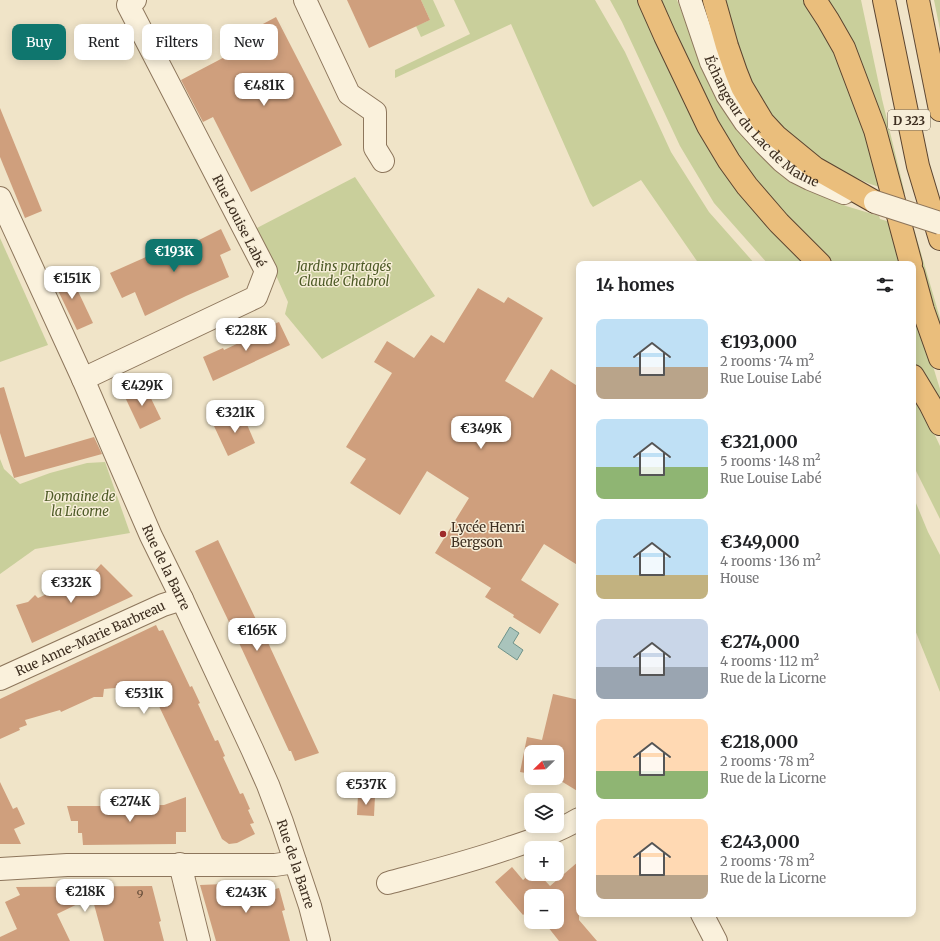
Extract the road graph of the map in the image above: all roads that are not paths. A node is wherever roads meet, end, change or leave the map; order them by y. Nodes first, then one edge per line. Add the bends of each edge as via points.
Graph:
1 (135, 0) edge
2 (305, 0) edge
3 (649, 0) edge
4 (690, 0) edge
5 (714, 0) edge
6 (815, 0) edge
7 (884, 0) edge
8 (918, 0) edge
9 (940, 110) edge
10 (383, 161) dead end
11 (0, 198) edge
12 (875, 202) junction
13 (940, 223) edge
14 (940, 239) edge
15 (817, 261) edge
16 (910, 261) edge
17 (916, 284) edge
18 (940, 358) edge
19 (83, 379) junction
20 (916, 381) edge
21 (940, 424) edge
22 (182, 599) junction
23 (0, 679) edge
24 (576, 821) edge
25 (295, 862) junction
26 (180, 864) junction
27 (0, 869) edge
28 (388, 883) dead end
29 (704, 917) edge
30 (199, 941) edge
31 (319, 941) edge
32 (716, 941) edge

1 - 19 street, Rue Louise Labé via 128,5 266,271 256,298
2 - 10 street via 349,94 375,112 375,148
3 - 15 highway via 708,126 729,161 779,223
4 - 12 street, Échangeur du Lac de Maine via 716,73 750,128 796,172 843,192
5 - 12 highway via 736,72 763,122 815,168
6 - 16 highway via 844,48 875,130
7 - 14 highway, D 323 via 918,166
8 - 9 highway, D 323
11 - 19 street, Rue de la Barre
12 - 13 street, Échangeur du Lac de Maine, bridge
17 - 18 highway
19 - 22 street, Rue de la Barre via 151,536
20 - 21 highway
22 - 23 street, Rue Anne-Marie Barbreau via 156,608
22 - 25 street, Rue de la Barre via 268,785
24 - 28 street via 532,841
25 - 26 street via 275,865
25 - 31 street, Rue de la Barre
26 - 27 street via 67,865
26 - 30 street
29 - 32 street

